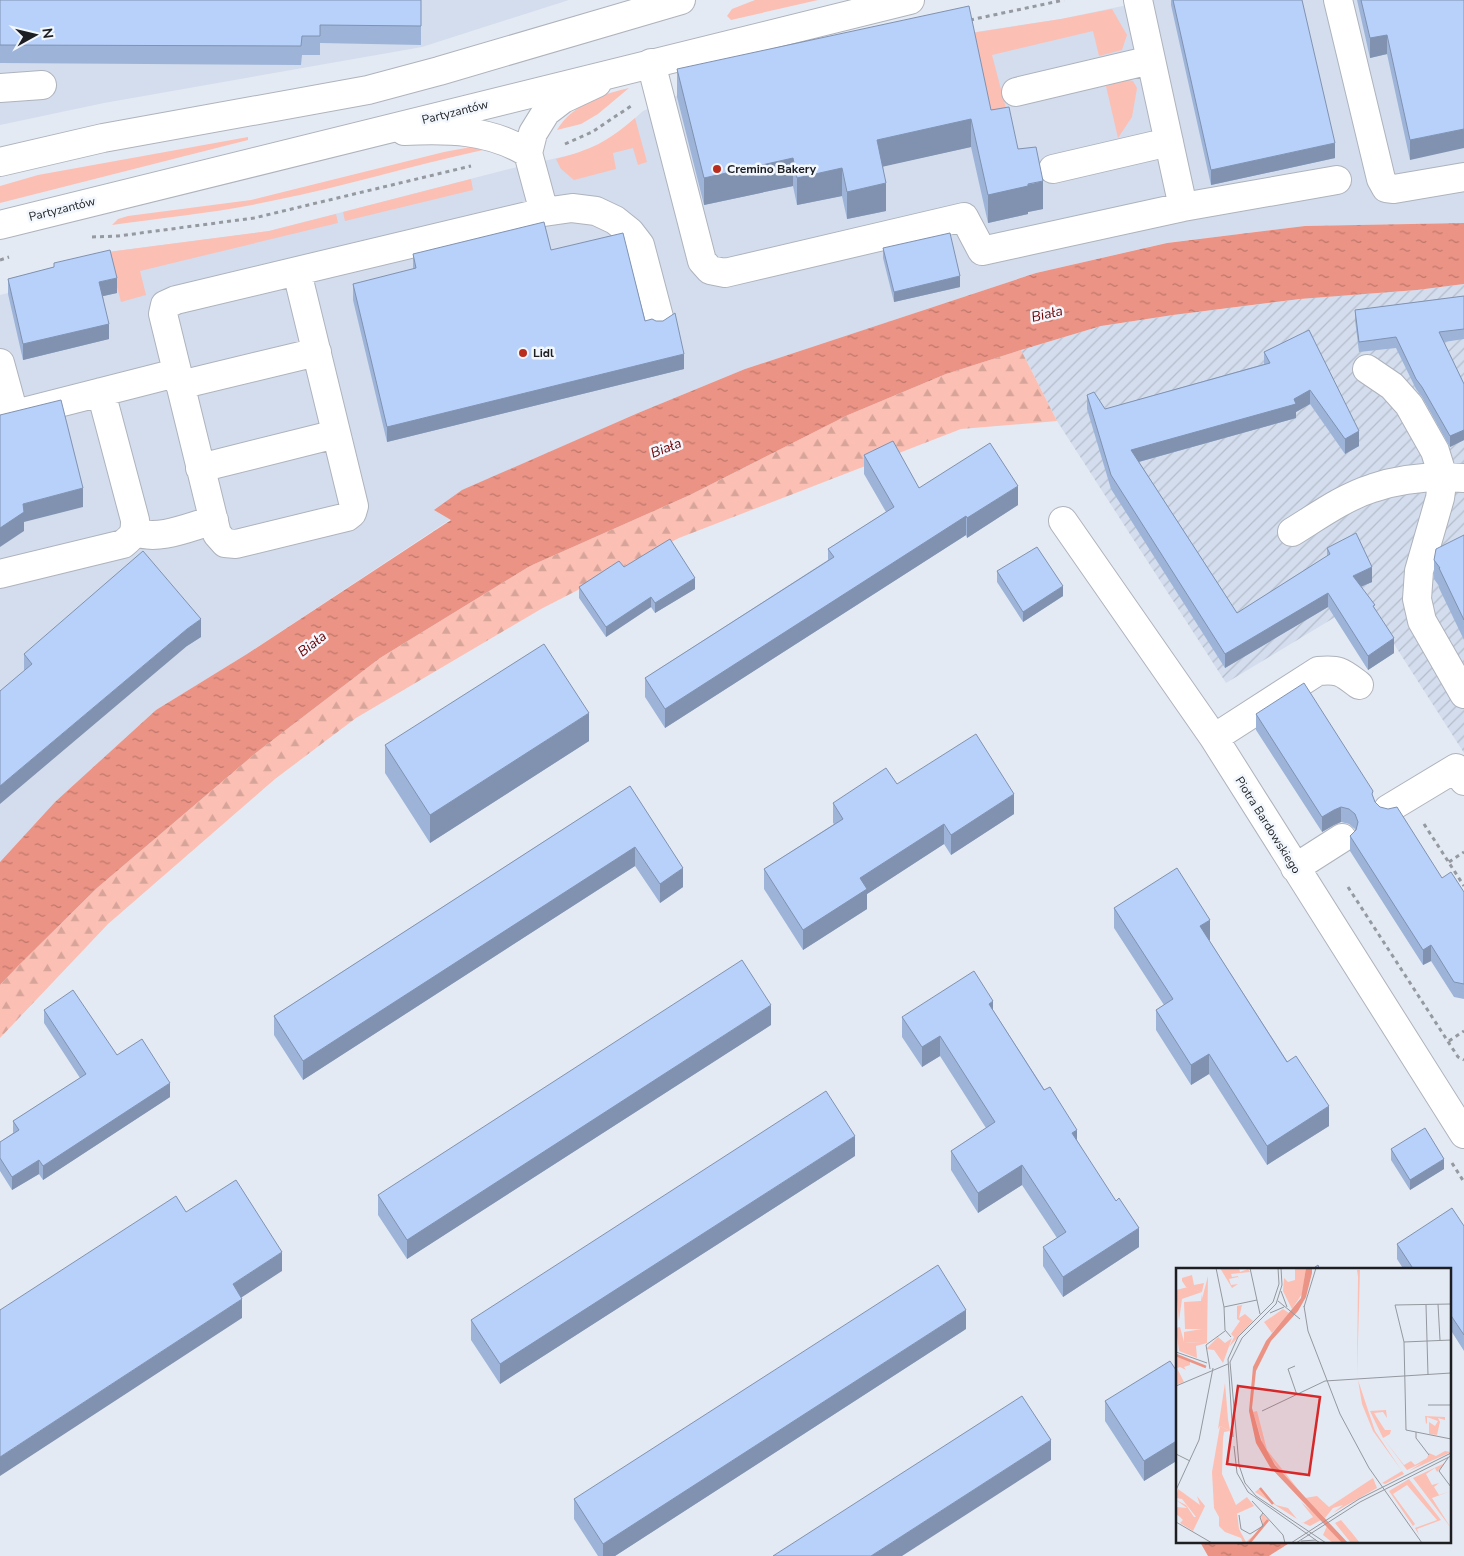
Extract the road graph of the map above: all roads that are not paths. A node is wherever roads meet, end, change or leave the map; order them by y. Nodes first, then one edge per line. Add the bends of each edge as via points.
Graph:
1 (680, 0) edge
2 (910, 0) edge
3 (1138, 0) edge
4 (1338, 0) edge
5 (1151, 60) junction
6 (640, 65) junction
7 (42, 85) dead end
8 (0, 88) edge
9 (1016, 92) dead end
10 (374, 132) junction
11 (1168, 142) junction
12 (528, 153) junction
13 (0, 162) edge
14 (1053, 169) dead end
15 (1464, 177) edge
16 (1337, 180) dead end
17 (1183, 207) junction
18 (544, 212) junction
19 (0, 225) edge
20 (297, 272) junction
21 (660, 321) edge
22 (316, 352) junction
23 (0, 363) edge
24 (1367, 369) dead end
25 (178, 379) junction
26 (101, 392) junction
27 (7, 416) edge
28 (336, 434) junction
29 (200, 468) junction
30 (1454, 477) edge
31 (214, 520) junction
32 (1063, 521) dead end
33 (135, 532) junction
34 (1292, 532) dead end
35 (0, 574) edge
36 (1359, 685) dead end
37 (1464, 694) edge
38 (1214, 738) junction
39 (1464, 781) edge
40 (1398, 803) road end
41 (1342, 838) dead end
42 (1295, 868) junction
43 (1460, 1121) edge

1 - 13 main road via 368,90 103,138
2 - 6 main road, Partyzantów
3 - 5 main road
4 - 15 main road via 1381,179 1386,188
5 - 9 main road
5 - 11 main road
6 - 10 main road, Partyzantów
6 - 12 main road via 564,99 546,112 533,133
6 - 17 main road via 702,261 710,270 726,273 964,217 982,251
7 - 8 main road
10 - 12 main road via 463,131 493,136
10 - 19 main road, Partyzantów
11 - 14 main road
11 - 17 main road
12 - 18 main road
16 - 17 main road
18 - 20 main road
18 - 21 main road via 572,208 596,211 630,232 640,245
20 - 22 main road
20 - 25 main road via 166,305 163,314
22 - 25 main road
22 - 28 main road
23 - 27 main road
24 - 30 main road via 1392,386 1409,406
25 - 26 main road
25 - 29 main road
26 - 27 main road
26 - 33 main road via 135,520
28 - 29 main road
28 - 31 main road via 354,506 347,517 236,544 225,543 217,534
29 - 31 main road
30 - 34 main road via 1407,480 1373,488 1340,503
30 - 37 main road via 1440,498 1419,570 1417,599 1422,621
31 - 33 main road via 156,536
32 - 38 main road, Piotra Bardowskiego
33 - 35 main road via 122,544
36 - 38 main road via 1335,670 1318,671
38 - 42 main road, Piotra Bardowskiego
39 - 40 main road via 1456,768
41 - 42 main road
42 - 43 main road, Piotra Bardowskiego

